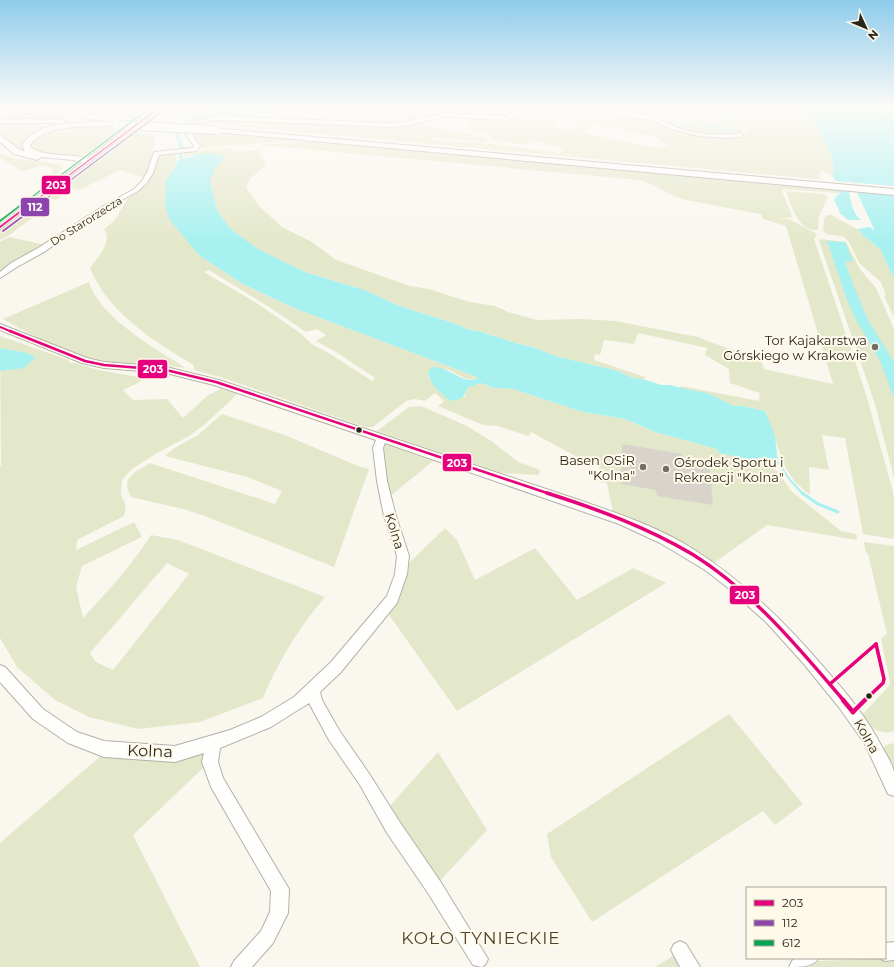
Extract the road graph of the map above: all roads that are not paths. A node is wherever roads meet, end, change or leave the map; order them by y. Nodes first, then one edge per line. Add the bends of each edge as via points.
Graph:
1 (20, 152) edge
2 (32, 152) edge
3 (100, 152) edge
4 (165, 152) edge
5 (475, 152) edge
6 (88, 161) junction
7 (819, 183) junction
8 (894, 189) edge
9 (894, 192) edge
10 (0, 227) edge
11 (0, 276) edge
12 (0, 327) edge
13 (382, 438) junction
14 (0, 672) edge
15 (312, 690) junction
16 (213, 742) junction
17 (894, 788) edge
18 (680, 950) dead end
19 (479, 959) dead end
20 (809, 959) edge
21 (240, 967) edge
22 (691, 967) edge
23 (798, 967) edge

1 - 6 highway via 74,162
2 - 6 highway
3 - 6 street
4 - 11 street, Do Starorzecza via 156,153 150,173 136,190
5 - 7 highway, bridge
6 - 10 street
7 - 8 highway
7 - 9 highway
12 - 13 street, Kolna via 85,362 166,370 197,376
13 - 15 street, Kolna via 378,448 382,481 403,556 401,574 392,599 336,667
13 - 17 street, Kolna via 612,516 665,539 698,559 760,608 810,660 856,717
14 - 16 street, Kolna via 38,714 73,738 104,749 175,754
15 - 16 street, Kolna via 299,702 266,722
15 - 19 street via 316,703 334,735
16 - 21 street via 210,762 216,782 280,889 279,914 267,937
18 - 22 street
20 - 23 street

